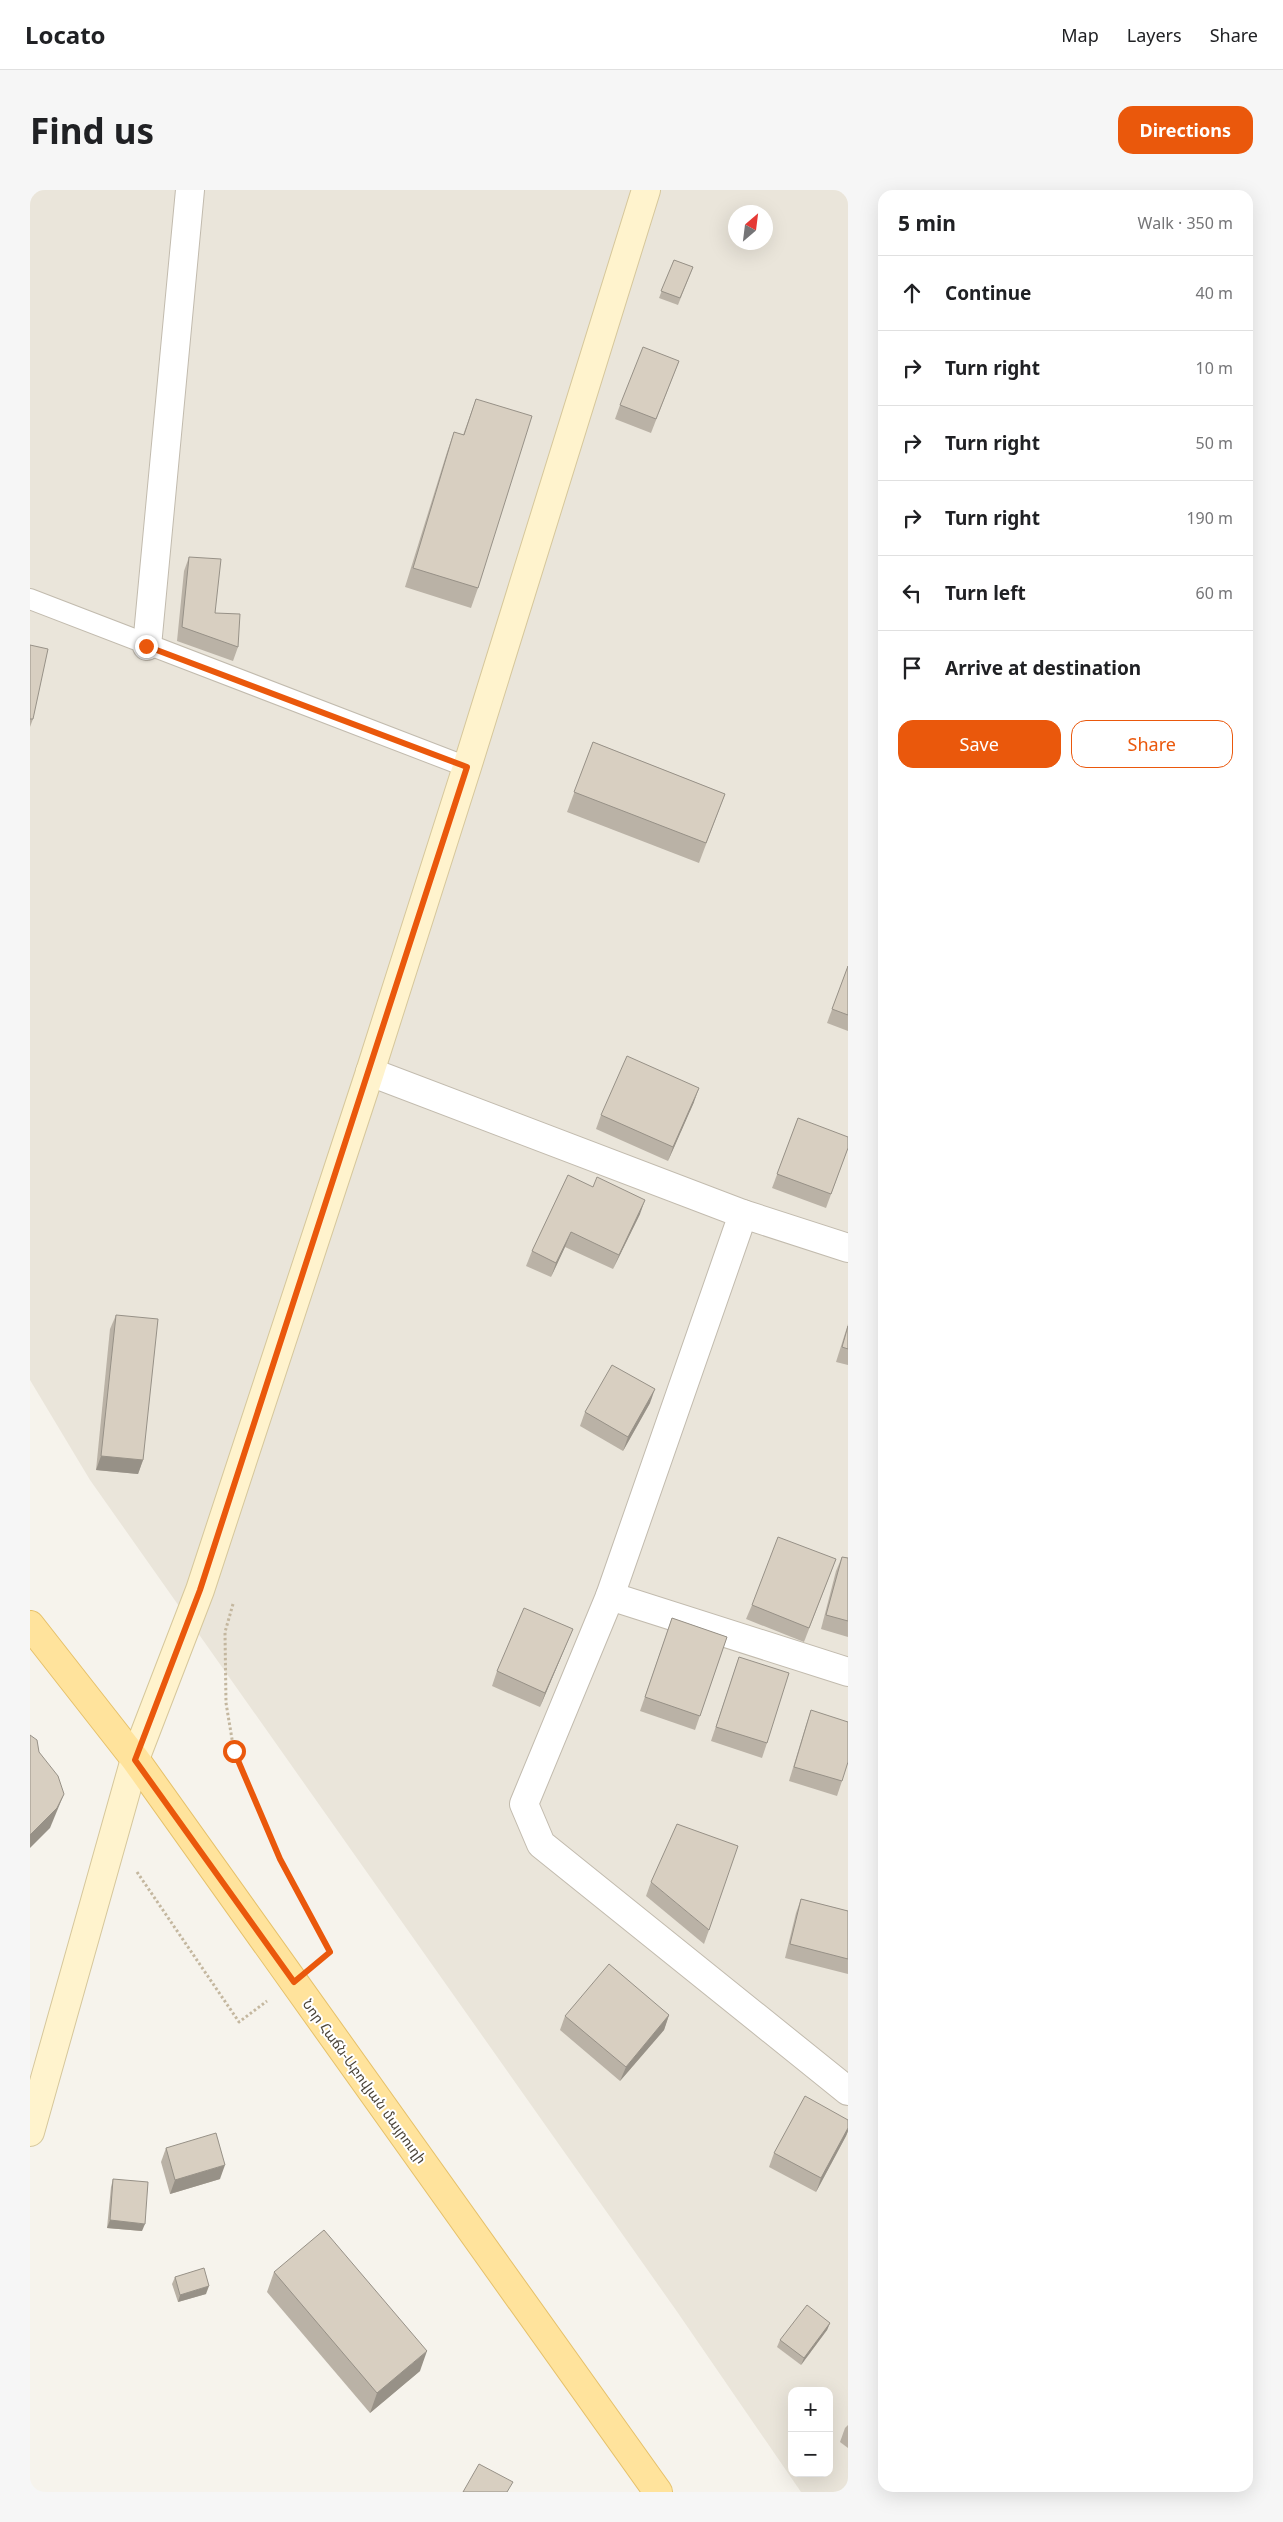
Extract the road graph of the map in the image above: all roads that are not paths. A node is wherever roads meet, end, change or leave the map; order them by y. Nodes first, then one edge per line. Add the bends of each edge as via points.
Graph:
1 (190, 190) edge
2 (646, 190) edge
3 (30, 599) edge
4 (146, 646) junction
5 (467, 767) junction
6 (370, 1072) junction
7 (743, 1214) junction
8 (848, 1248) edge
9 (610, 1596) junction
10 (30, 1625) edge
11 (848, 1672) edge
12 (135, 1760) junction
13 (848, 2091) edge
14 (30, 2132) edge
15 (658, 2492) edge

1 - 4 street
2 - 5 street
3 - 4 lane
4 - 5 lane
5 - 6 street
6 - 7 street
6 - 12 street via 200,1590
7 - 8 street
7 - 9 street
9 - 11 street
9 - 13 street via 524,1804 541,1844
10 - 12 main road, Նոր Հաճն-Աբովյան մայրուղի
12 - 14 street
12 - 15 main road, Նոր Հաճն-Աբովյան մայրուղի

